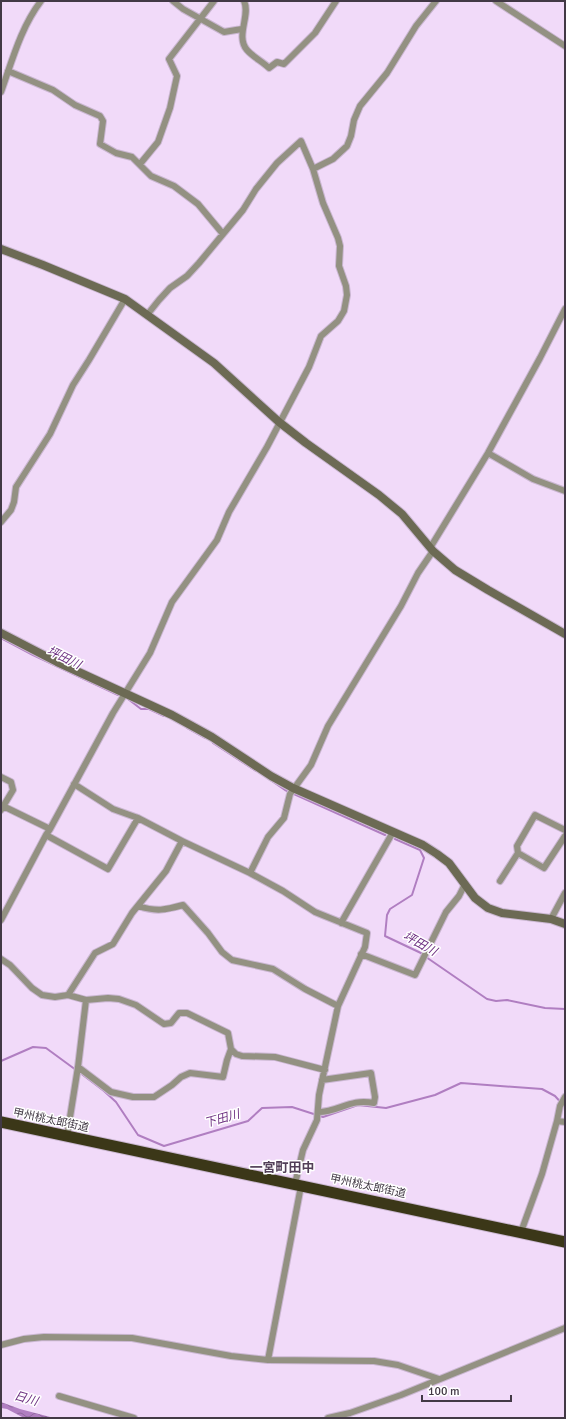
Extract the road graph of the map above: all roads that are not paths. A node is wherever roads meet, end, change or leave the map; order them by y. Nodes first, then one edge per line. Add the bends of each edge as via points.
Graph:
1 (41, 1) edge
2 (173, 1) edge
3 (214, 1) edge
4 (244, 1) edge
5 (336, 1) edge
6 (436, 1) edge
7 (496, 1) edge
8 (201, 18) junction
9 (242, 29) junction
10 (565, 46) edge
11 (8, 72) junction
12 (1, 92) edge
13 (140, 164) junction
14 (313, 169) junction
15 (223, 234) junction
16 (1, 249) edge
17 (125, 299) junction
18 (565, 309) edge
19 (147, 315) junction
20 (279, 422) junction
21 (488, 453) junction
22 (565, 491) edge
23 (1, 522) edge
24 (431, 550) junction
25 (1, 633) edge
26 (565, 634) edge
27 (126, 694) junction
28 (1, 777) edge
29 (74, 784) junction
30 (292, 791) junction
31 (2, 808) edge
32 (138, 818) junction
33 (50, 829) junction
34 (565, 830) edge
35 (393, 832) junction
36 (46, 835) junction
37 (565, 836) edge
38 (182, 841) junction
39 (518, 853) junction
40 (250, 873) junction
41 (500, 881) dead end
42 (465, 884) junction
43 (565, 893) edge
44 (138, 906) junction
45 (551, 919) junction
46 (1, 920) edge
47 (341, 923) junction
48 (565, 924) edge
49 (361, 954) junction
50 (1, 959) edge
51 (68, 995) junction
52 (86, 1000) junction
53 (338, 1006) junction
54 (231, 1049) junction
55 (77, 1070) junction
56 (325, 1070) junction
57 (322, 1080) junction
58 (564, 1098) edge
59 (318, 1112) junction
60 (557, 1121) junction
61 (1, 1122) edge
62 (565, 1122) edge
63 (67, 1136) junction
64 (298, 1185) junction
65 (521, 1232) junction
66 (565, 1242) edge
67 (565, 1328) edge
68 (1, 1345) edge
69 (268, 1360) junction
70 (439, 1379) junction
71 (59, 1396) dead end
72 (134, 1418) edge
73 (328, 1418) edge

1 - 11 street via 32,12
2 - 8 street
3 - 8 street
4 - 9 street via 246,8
5 - 9 street via 316,33 284,64 277,62 269,68 246,50
6 - 14 street via 416,26 387,73 360,106 347,146 334,159
7 - 10 street
8 - 9 street via 224,32
8 - 13 street via 169,59 177,76 170,108 158,142
11 - 12 street
11 - 13 street via 53,90 75,105 100,116 103,121 100,144 116,153 132,157
13 - 15 street via 151,176 174,186 198,204
14 - 15 street via 301,141 256,189
14 - 20 street via 323,205 338,238 339,266 346,286 347,300 341,317 319,340 309,367
15 - 19 street via 200,263 170,288
16 - 17 street
17 - 19 street
17 - 23 street via 73,385 50,434 16,488 11,510
18 - 21 street
19 - 20 street via 214,363
20 - 24 street via 402,514
20 - 27 street via 229,512 217,540 172,602 150,653
21 - 22 street via 533,479
21 - 24 street
24 - 26 street via 455,570
24 - 30 street via 401,606 328,726 311,765
25 - 27 street
27 - 29 street
27 - 30 street via 212,737
28 - 31 street via 11,782 13,790
29 - 32 street via 113,809
29 - 33 street
30 - 35 street
30 - 40 street via 284,818 268,837
31 - 33 street
32 - 36 street via 108,869
32 - 38 street
33 - 36 street
34 - 39 street via 535,816 517,846
35 - 42 street via 437,854 449,863
35 - 47 street
36 - 46 street
37 - 39 street via 544,868
38 - 40 street
38 - 44 street via 166,871
39 - 41 street
40 - 47 street via 284,891 315,912
42 - 45 street via 475,898 488,908 508,914
42 - 49 street via 446,912 415,975
43 - 45 street
44 - 51 street via 113,944 95,954
44 - 53 street via 152,910 167,910 183,905 222,952 232,960 273,969
45 - 48 street
47 - 49 street via 367,933
49 - 53 street
50 - 51 street via 42,995
51 - 52 street
52 - 54 street via 108,998 128,1002 164,1024 171,1023 179,1013 187,1013 228,1033
52 - 55 street
53 - 56 street
54 - 55 street via 223,1077 190,1073 154,1097 133,1097 111,1092
54 - 56 street via 242,1056 275,1057
55 - 63 street
56 - 57 street
57 - 59 street
57 - 59 street via 371,1073 375,1097 374,1103 356,1102 326,1112
58 - 60 street
59 - 64 street via 317,1120 303,1150
60 - 62 street
60 - 65 street via 542,1174
61 - 63 highway, 甲州桃太郎街道
63 - 64 highway, 甲州桃太郎街道
64 - 65 highway, 甲州桃太郎街道
64 - 69 street
65 - 66 highway, 甲州桃太郎街道
67 - 70 street
68 - 69 street via 44,1337 132,1338
69 - 70 street via 374,1361 398,1365
70 - 73 street via 371,1406
71 - 72 street

